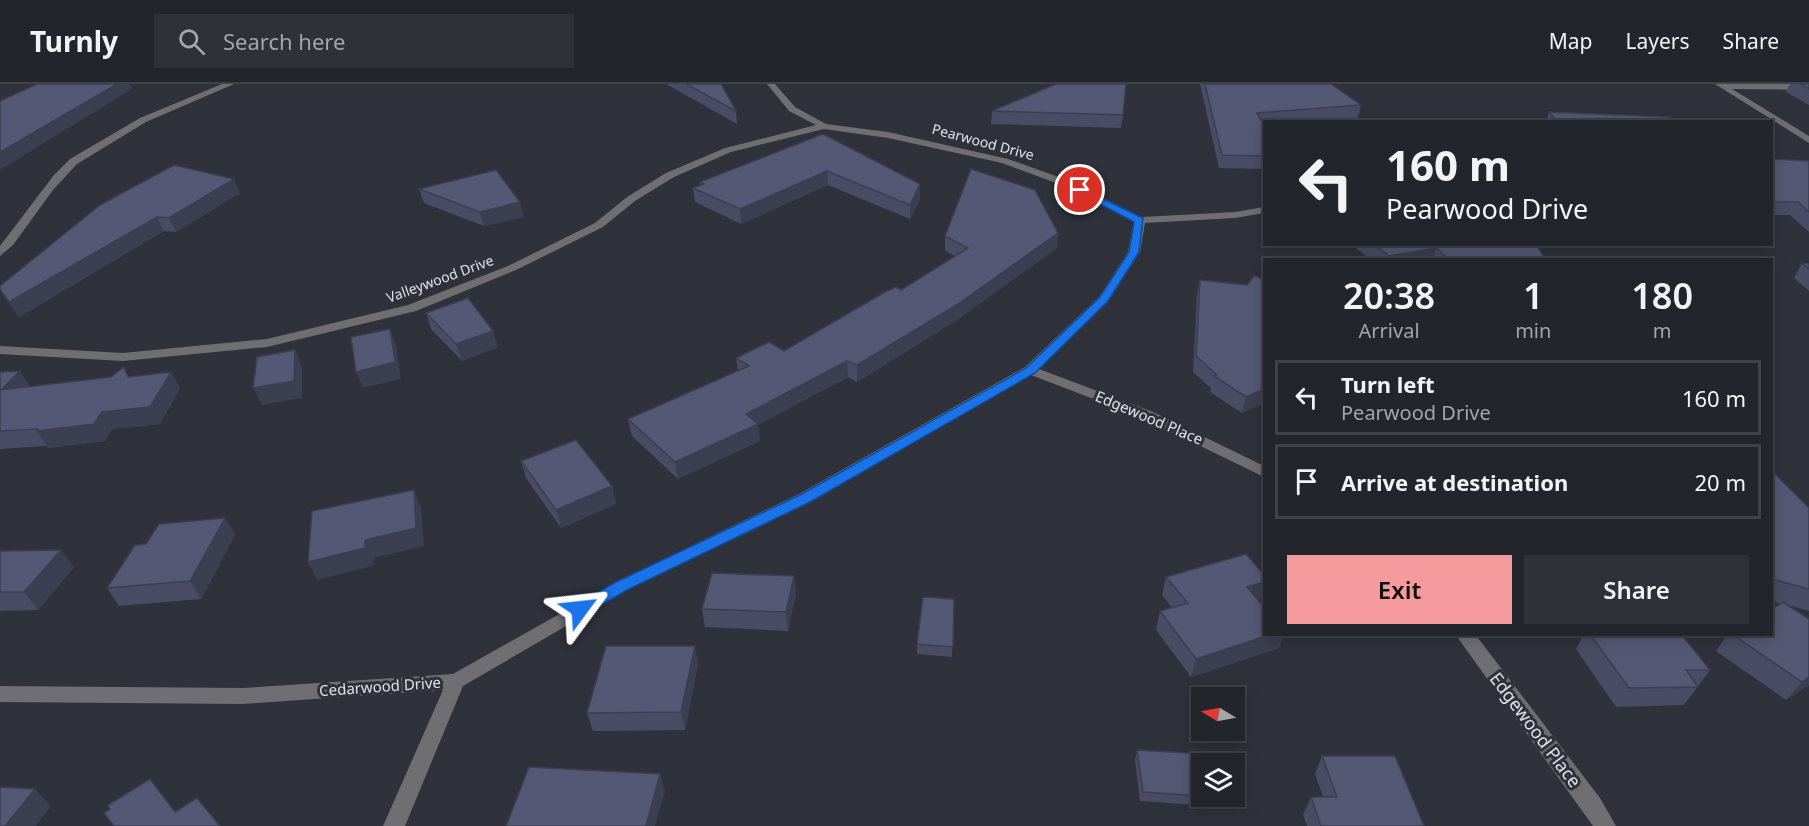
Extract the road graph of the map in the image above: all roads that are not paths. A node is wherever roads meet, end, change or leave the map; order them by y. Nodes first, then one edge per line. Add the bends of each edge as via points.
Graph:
1 (230, 84) edge
2 (771, 84) edge
3 (1721, 85) edge
4 (1809, 87) edge
5 (824, 126) junction
6 (1809, 140) edge
7 (1263, 210) edge
8 (1140, 220) junction
9 (0, 253) edge
10 (0, 350) edge
11 (1030, 370) junction
12 (1263, 472) edge
13 (1465, 636) edge
14 (456, 681) junction
15 (0, 694) edge
16 (394, 826) edge
17 (1605, 826) edge

1 - 9 street via 177,103 117,133 69,165 38,200 20,233
2 - 5 street, Pearwood Drive via 792,109
3 - 4 street
3 - 6 street
5 - 8 street, Pearwood Drive via 888,135 1005,161 1060,181
5 - 10 street, Valleywood Drive via 728,150 670,175 599,225 512,268 412,308 267,343 123,357
7 - 8 street, Pearwood Drive
8 - 11 street, Cedarwood Drive via 1134,252 1104,299
11 - 12 street, Edgewood Place via 1148,415
11 - 14 street, Cedarwood Drive via 805,498 622,586
13 - 17 street, Edgewood Place
14 - 15 street, Cedarwood Drive via 243,696
14 - 16 street

